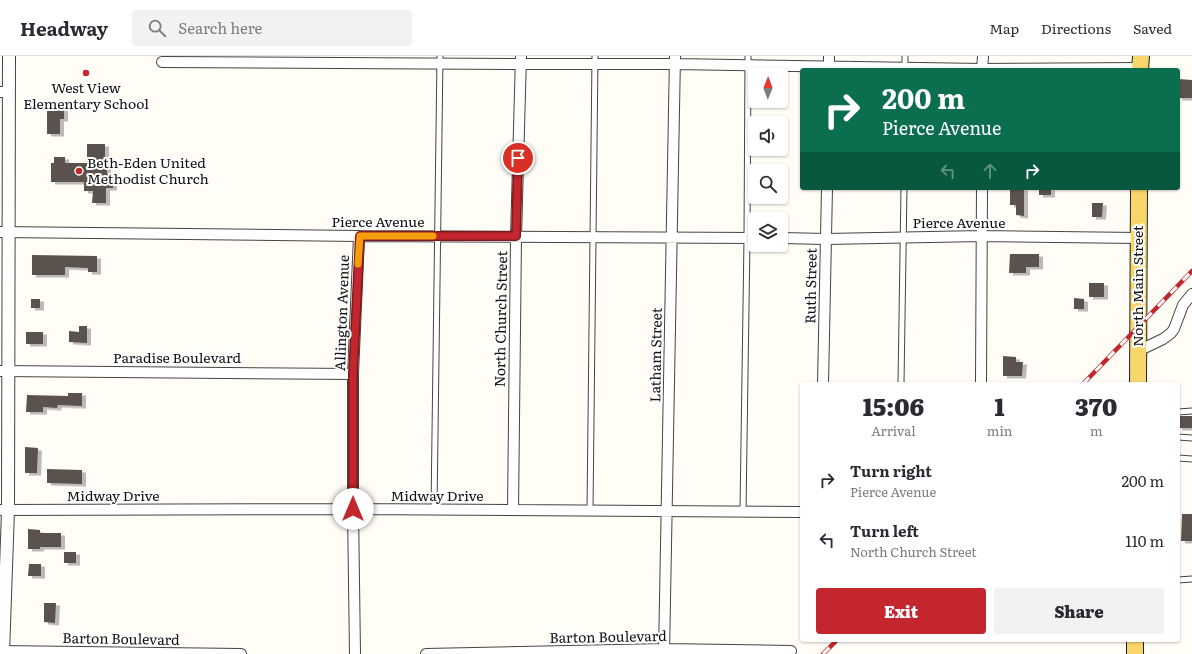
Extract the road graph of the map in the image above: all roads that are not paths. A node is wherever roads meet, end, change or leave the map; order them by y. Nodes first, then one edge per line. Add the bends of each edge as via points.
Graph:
1 (9, 56) edge
2 (829, 56) edge
3 (905, 56) edge
4 (983, 56) edge
5 (440, 60) edge
6 (521, 60) edge
7 (594, 60) edge
8 (674, 60) edge
9 (748, 61) edge
10 (162, 62) dead end
11 (1141, 65) edge
12 (819, 68) edge
13 (829, 68) edge
14 (905, 68) edge
15 (982, 68) edge
16 (1022, 68) edge
17 (4, 92) edge
18 (827, 190) edge
19 (904, 190) edge
20 (982, 190) edge
21 (1139, 190) edge
22 (751, 212) edge
23 (5, 232) edge
24 (360, 236) junction
25 (438, 236) junction
26 (516, 236) junction
27 (982, 236) junction
28 (593, 237) junction
29 (672, 237) junction
30 (748, 238) edge
31 (788, 238) edge
32 (904, 238) junction
33 (1138, 238) junction
34 (826, 239) junction
35 (751, 252) edge
36 (1192, 294) edge
37 (1138, 351) junction
38 (4, 371) edge
39 (353, 374) junction
40 (823, 382) edge
41 (901, 382) edge
42 (981, 382) edge
43 (1138, 382) edge
44 (1192, 411) edge
45 (1180, 412) edge
46 (1180, 437) edge
47 (1192, 438) edge
48 (1180, 458) edge
49 (1192, 459) edge
50 (353, 509) junction
51 (4, 510) edge
52 (434, 510) junction
53 (513, 510) junction
54 (590, 511) junction
55 (666, 511) junction
56 (743, 512) junction
57 (800, 512) edge
58 (1192, 579) edge
59 (1180, 580) edge
60 (1135, 642) edge
61 (791, 651) dead end
62 (2, 652) edge
63 (664, 652) edge
64 (241, 654) edge
65 (355, 654) edge
66 (426, 654) edge
67 (1135, 654) edge

1 - 17 street
2 - 13 street
3 - 14 lane
4 - 15 street
5 - 6 street
5 - 10 street
5 - 25 lane
6 - 7 street
6 - 26 street, North Church Street
7 - 8 street
7 - 28 lane
8 - 9 street
8 - 29 street, Latham Street
9 - 12 street
9 - 22 lane
11 - 16 street
17 - 23 street
18 - 34 street, Ruth Street
19 - 32 lane
20 - 27 street
21 - 33 main road, North Main Street
23 - 24 street, Pierce Avenue
23 - 38 street
24 - 25 street, Pierce Avenue
24 - 39 street, Allington Avenue
25 - 26 street, Pierce Avenue
25 - 52 lane
26 - 28 street, Pierce Avenue
26 - 53 street, North Church Street
27 - 32 street, Pierce Avenue
27 - 33 street, Pierce Avenue
27 - 42 street
28 - 29 street, Pierce Avenue
28 - 54 lane
29 - 30 street, Pierce Avenue
29 - 55 street, Latham Street
31 - 34 street, Pierce Avenue
32 - 34 street, Pierce Avenue
32 - 41 lane
33 - 37 main road, North Main Street
34 - 40 street, Ruth Street
35 - 56 lane
36 - 37 street via 1183,305 1171,333
37 - 43 main road, North Main Street
38 - 39 street, Paradise Boulevard
38 - 51 street
39 - 50 street, Allington Avenue
44 - 45 lane
46 - 47 lane
48 - 49 lane
50 - 51 street, Midway Drive
50 - 52 street, Midway Drive
50 - 65 street, Allington Avenue
51 - 62 street
52 - 53 street, Midway Drive
53 - 54 street, Midway Drive
54 - 55 street, Midway Drive
55 - 56 street, Midway Drive
55 - 63 street, Latham Street
56 - 57 street, Midway Drive
58 - 59 lane
60 - 67 main road
61 - 63 street, Barton Boulevard
62 - 64 street, Barton Boulevard
63 - 66 street, Barton Boulevard

